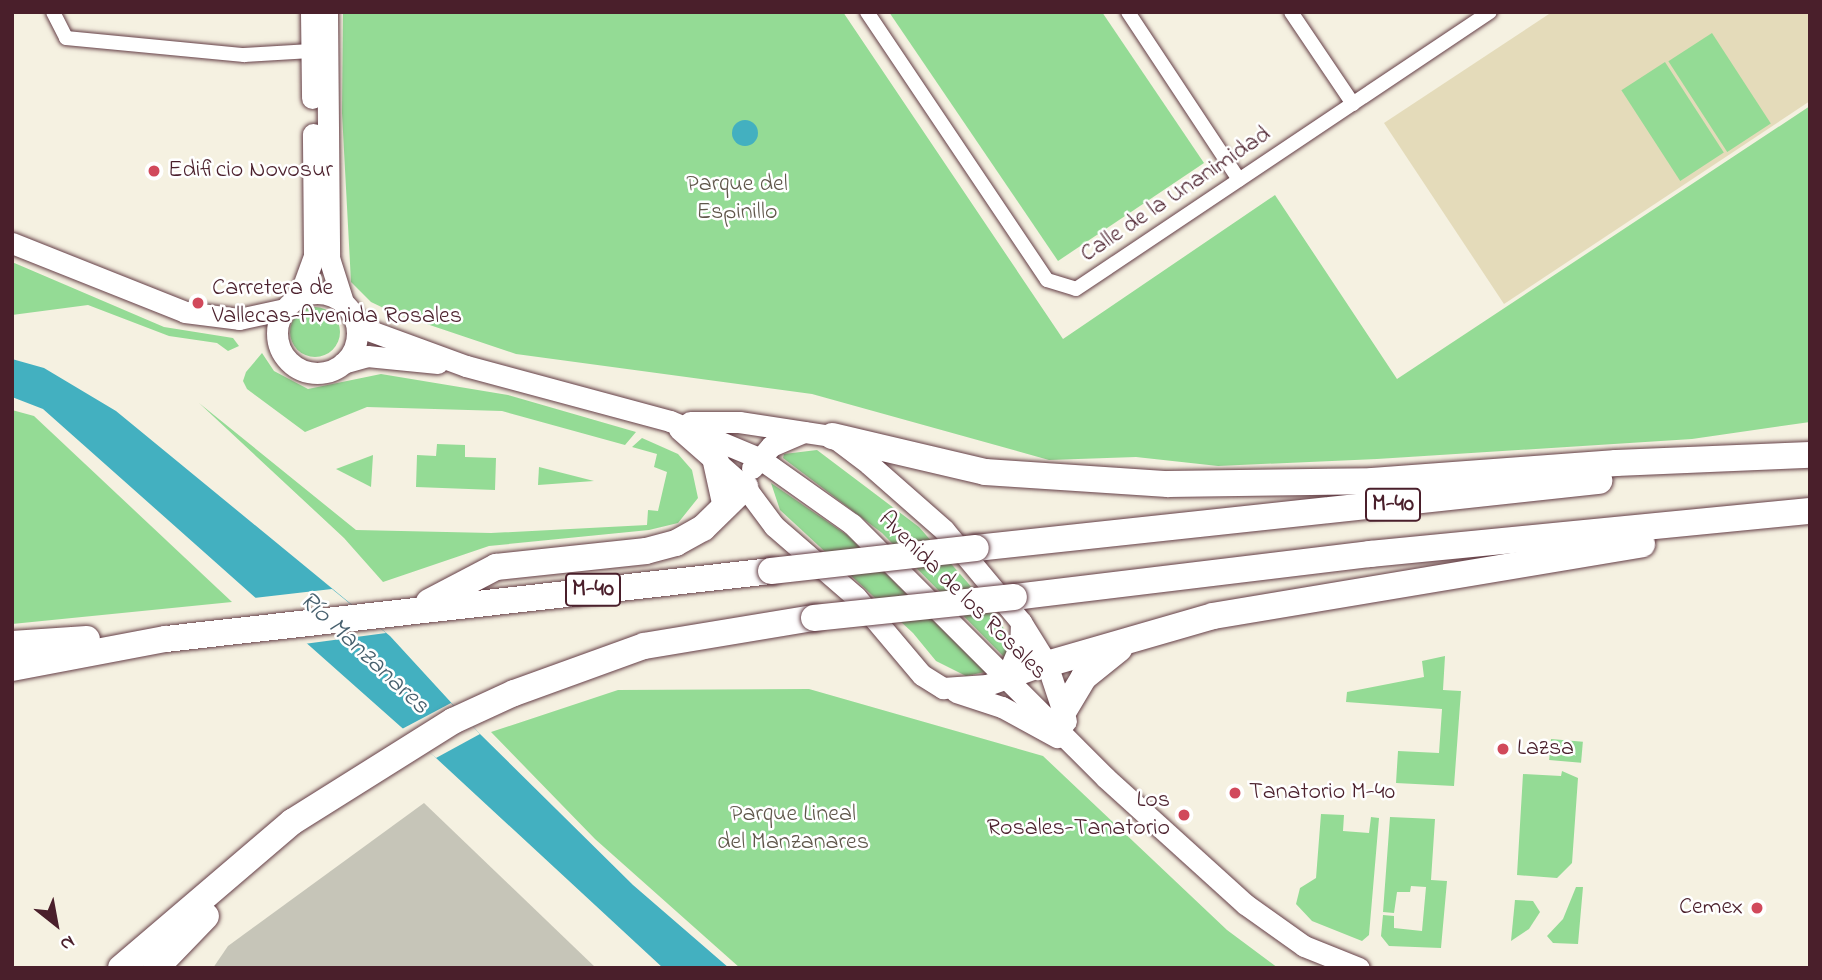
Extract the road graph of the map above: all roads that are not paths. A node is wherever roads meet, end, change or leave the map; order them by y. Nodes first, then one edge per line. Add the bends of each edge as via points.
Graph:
1 (53, 12) edge
2 (311, 12) edge
3 (327, 12) edge
4 (867, 12) edge
5 (1128, 12) edge
6 (1291, 12) edge
7 (1486, 13) edge
8 (311, 51) junction
9 (1353, 104) junction
10 (1239, 180) junction
11 (12, 243) edge
12 (292, 303) junction
13 (349, 310) junction
14 (239, 319) junction
15 (278, 340) junction
16 (343, 363) junction
17 (466, 366) junction
18 (670, 421) junction
19 (819, 433) junction
20 (1810, 456) edge
21 (759, 458) junction
22 (716, 462) joint
23 (735, 495) junction
24 (1800, 512) edge
25 (415, 609) junction
26 (1021, 622) junction
27 (1144, 635) junction
28 (166, 639) junction
29 (12, 644) edge
30 (1047, 664) junction
31 (12, 668) edge
32 (1007, 676) junction
33 (943, 688) junction
34 (1063, 712) junction
35 (1074, 747) junction
36 (292, 822) junction
37 (121, 968) edge
38 (156, 968) edge
39 (1359, 968) edge

1 - 8 street via 66,38 244,55
2 - 8 main road
3 - 13 main road via 329,258
4 - 10 street, Calle de la Unanimidad via 1047,279 1076,289
5 - 10 street
6 - 9 street
7 - 9 street, Calle de la Unanimidad
8 - 12 main road via 314,246
9 - 10 street, Calle de la Unanimidad
11 - 14 main road via 161,304
12 - 13 main road via 321,294
12 - 14 main road
12 - 15 main road
13 - 16 main road via 353,351
13 - 17 main road via 368,330
14 - 15 main road
15 - 16 main road via 296,367 328,371
16 - 17 main road via 367,356
17 - 18 main road, Avenida de los Rosales
18 - 19 main road via 739,422
18 - 21 main road, Avenida de los Rosales
18 - 22 main road
19 - 20 highway via 985,472 1168,484 1371,481 1616,463
19 - 21 main road via 771,446
19 - 26 main road via 944,530
20 - 25 highway, M-40, bridge
21 - 23 main road
21 - 32 main road, Avenida de los Rosales via 852,524
22 - 23 highway
23 - 25 highway via 703,528 676,542 646,551 496,567
23 - 33 main road via 856,597 922,674
24 - 27 highway via 1709,534 1334,592
24 - 36 highway, M-40, bridge via 1370,554 814,618 644,646 514,693 453,721
25 - 28 highway, M-40
26 - 30 main road
26 - 32 main road via 1017,656
27 - 30 highway
27 - 34 highway via 1110,654 1084,677
28 - 29 highway
28 - 31 highway, M-40
30 - 32 main road
30 - 34 main road
32 - 33 main road via 979,687
32 - 35 main road, Avenida de los Rosales
33 - 35 main road via 1002,707
34 - 35 main road
35 - 39 main road, Avenida de los Rosales via 1245,904 1304,946
36 - 37 highway, M-40
36 - 38 highway

